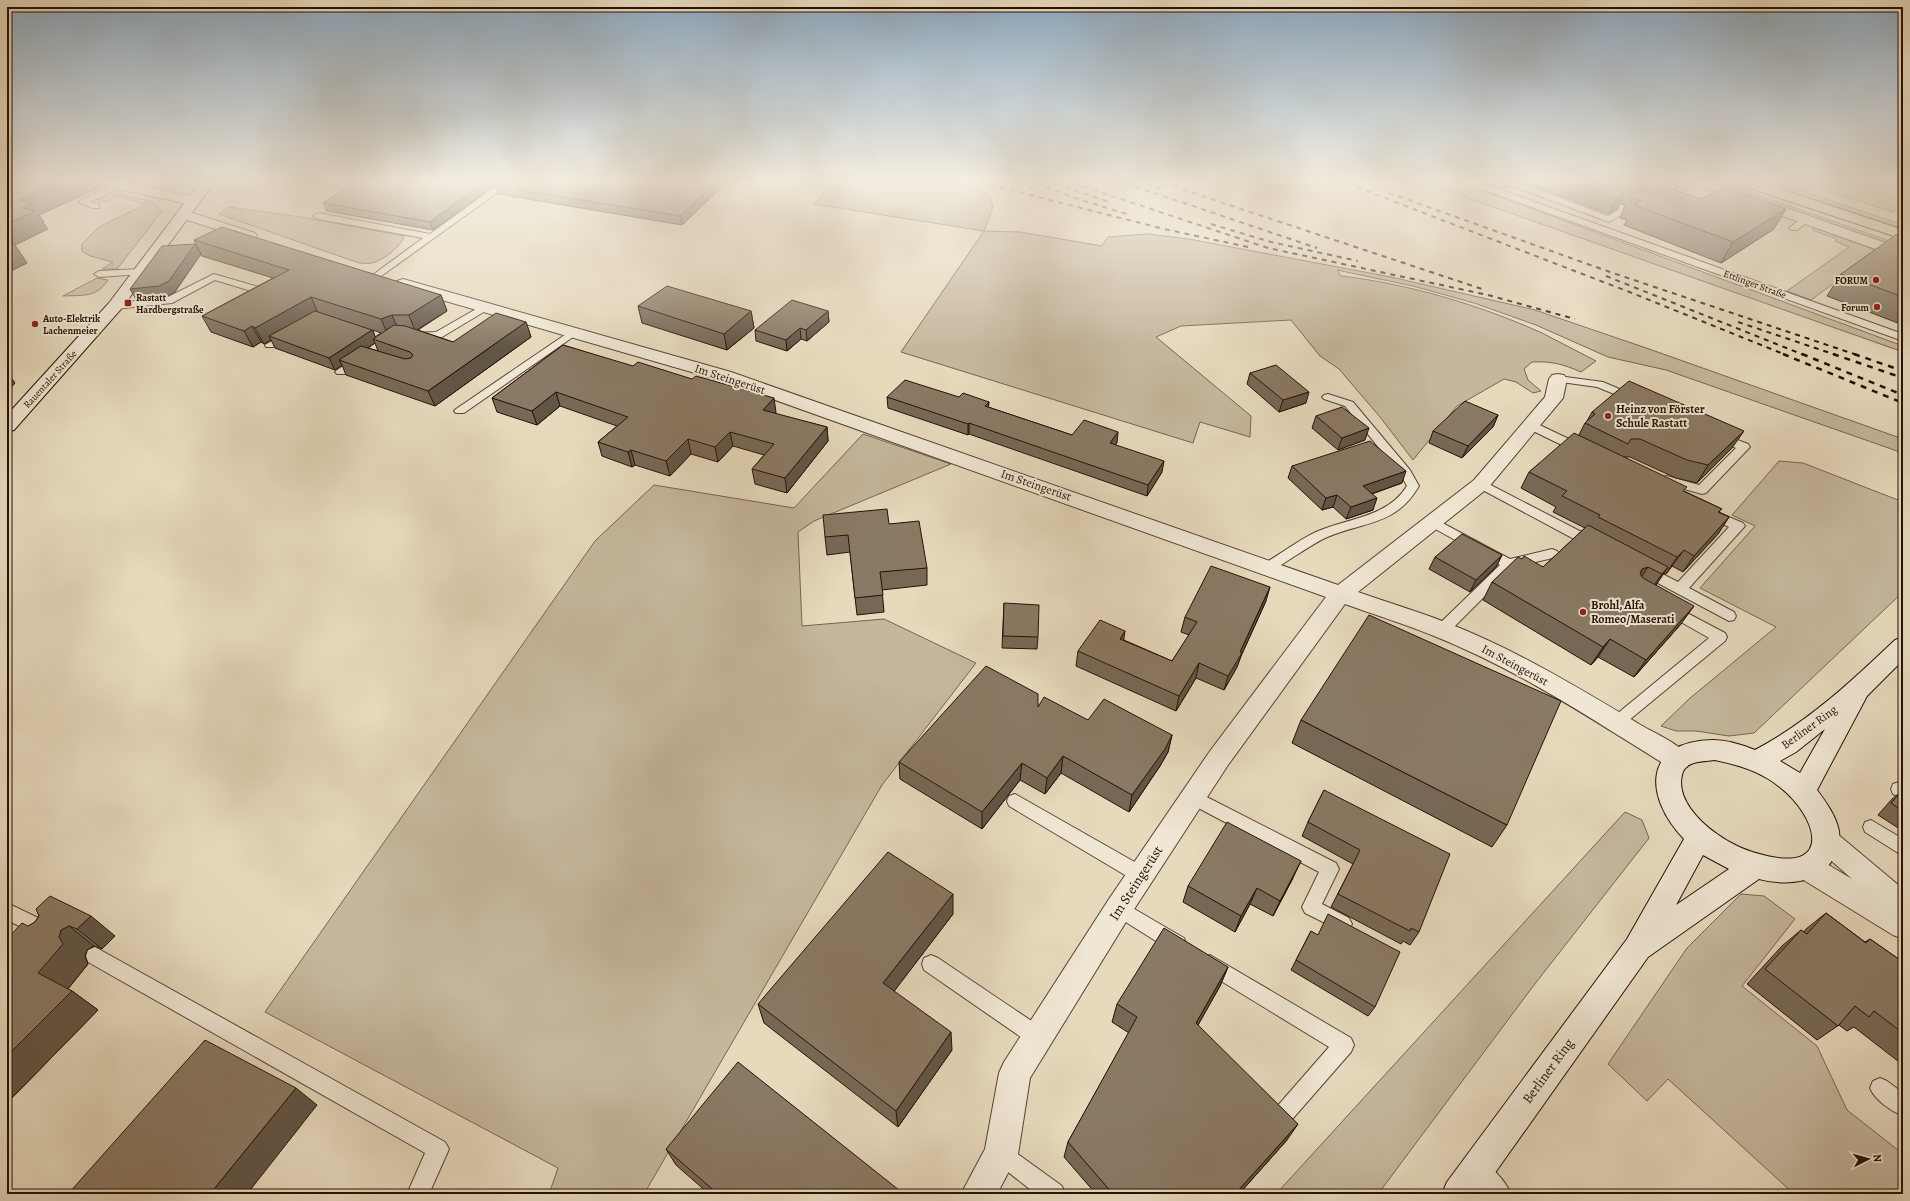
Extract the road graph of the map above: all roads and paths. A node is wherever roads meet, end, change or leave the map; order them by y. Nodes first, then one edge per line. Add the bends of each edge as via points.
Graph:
1 (167, 236) edge
2 (255, 236) edge
3 (426, 236) edge
4 (1624, 236) edge
5 (1854, 236) edge
6 (431, 237) joint
7 (265, 240) edge
8 (1898, 252) edge
9 (140, 272) junction
10 (99, 274) dead end
11 (369, 274) joint
12 (258, 290) edge
13 (115, 306) junction
14 (483, 308) junction
15 (298, 329) edge
16 (572, 333) junction
17 (406, 336) edge
18 (1903, 338) edge
19 (270, 345) dead end
20 (367, 355) edge
21 (341, 372) dead end
22 (1558, 379) joint
23 (1328, 397) dead end
24 (1642, 403) edge
25 (460, 411) dead end
26 (1534, 422) junction
27 (7, 426) edge
28 (1708, 432) edge
29 (1592, 450) edge
30 (1481, 484) junction
31 (1675, 496) edge
32 (1696, 506) edge
33 (1433, 522) junction
34 (1603, 548) edge
35 (1552, 554) dead end
36 (1631, 563) edge
37 (1509, 564) junction
38 (1268, 567) junction
39 (1680, 589) junction
40 (1340, 595) junction
41 (1658, 602) edge
42 (1729, 616) dead end
43 (1442, 630) junction
44 (1903, 646) edge
45 (1859, 689) junction
46 (1617, 722) junction
47 (1678, 760) junction
48 (1757, 761) junction
49 (1803, 792) junction
50 (1193, 797) junction
51 (1015, 801) dead end
52 (1871, 826) dead end
53 (1699, 836) junction
54 (1826, 840) junction
55 (1903, 848) edge
56 (1754, 866) junction
57 (1806, 867) junction
58 (1141, 875) junction
59 (1903, 907) edge
60 (1119, 908) junction
61 (7, 911) edge
62 (1903, 926) edge
63 (1360, 933) edge
64 (54, 935) edge
65 (1637, 949) junction
66 (95, 956) dead end
67 (931, 964) dead end
68 (1038, 1038) junction
69 (1880, 1088) dead end
70 (1903, 1106) edge
71 (1281, 1117) edge
72 (1001, 1154) junction
73 (1476, 1169) junction
74 (418, 1194) edge
75 (978, 1194) edge
76 (1054, 1194) edge
77 (1459, 1194) edge
78 (1500, 1194) edge

1 - 9 street, Rauentaler Straße
2 - 7 street
3 - 6 lane
4 - 18 lane, Ettlinger Straße
5 - 8 street
6 - 11 lane
9 - 10 lane
9 - 13 street, Rauentaler Straße
11 - 14 street, Im Steingerüst
12 - 13 lane via 214,277 168,301
13 - 27 street, Rauentaler Straße
14 - 16 street, Im Steingerüst
14 - 17 lane via 438,334
15 - 19 lane
16 - 25 lane
16 - 38 street, Im Steingerüst via 725,376
20 - 21 lane
22 - 24 lane via 1599,384
22 - 26 street, Im Steingerüst via 1554,398
23 - 38 lane via 1349,404 1406,473 1413,486 1410,495 1395,508 1321,535
26 - 29 lane
26 - 30 street, Im Steingerüst
28 - 31 lane via 1744,448 1702,490 1656,481
30 - 33 street, Im Steingerüst
30 - 34 lane
32 - 39 lane via 1738,526
33 - 37 lane
33 - 40 street, Im Steingerüst
35 - 37 lane
36 - 39 lane
37 - 43 lane
38 - 40 street, Im Steingerüst
39 - 42 lane
40 - 43 street, Im Steingerüst
40 - 50 street, Im Steingerüst
41 - 46 lane via 1720,637
43 - 46 street, Im Steingerüst via 1483,648
44 - 45 street, Berliner Ring
45 - 48 street, Berliner Ring via 1786,745
45 - 49 street, Berliner Ring
46 - 47 street, Im Steingerüst
47 - 48 street via 1697,752 1715,750
47 - 53 street via 1670,773 1668,787 1673,803 1683,820
48 - 49 street via 1789,780
49 - 54 street via 1825,825
50 - 58 street, Im Steingerüst
50 - 63 lane via 1330,869 1311,907
51 - 58 lane
52 - 55 lane
53 - 56 street via 1725,854
53 - 65 street, Berliner Ring
54 - 57 street via 1821,856
54 - 59 street
56 - 57 street via 1783,871
56 - 65 street, Berliner Ring
57 - 62 street
58 - 60 street, Im Steingerüst
60 - 68 street, Im Steingerüst
60 - 71 lane via 1344,1045
61 - 64 lane
65 - 73 street, Berliner Ring
66 - 74 lane via 438,1150
67 - 68 lane
68 - 72 street, Im Steingerüst via 1016,1073
69 - 70 lane
72 - 75 street, Im Steingerüst
72 - 76 lane
73 - 77 street, Berliner Ring
73 - 78 lane

